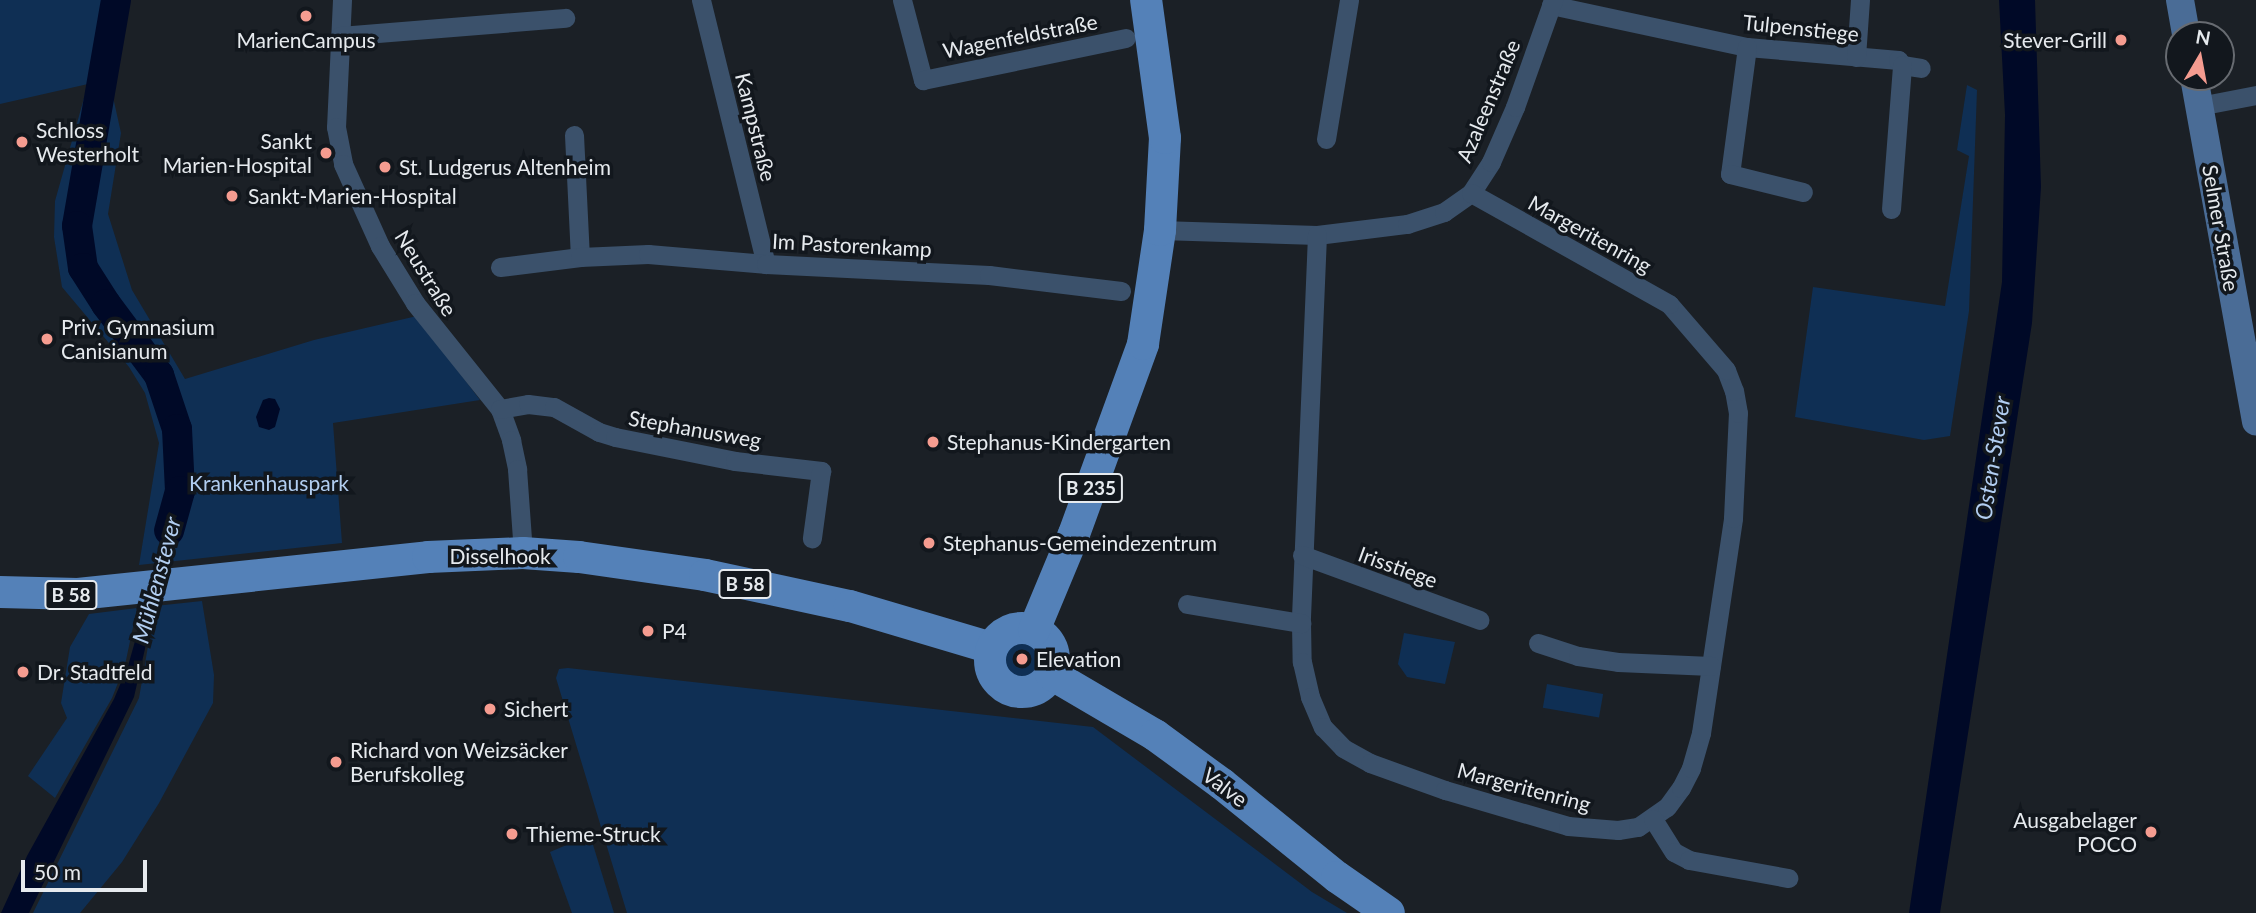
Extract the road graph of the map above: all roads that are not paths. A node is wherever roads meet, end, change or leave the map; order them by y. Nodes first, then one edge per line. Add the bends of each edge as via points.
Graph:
1 (342, 0) edge
2 (701, 0) edge
3 (902, 0) edge
4 (1146, 0) edge
5 (1349, 0) edge
6 (1860, 0) edge
7 (2180, 0) edge
8 (1552, 3) edge
9 (565, 18) dead end
10 (2184, 21) edge
11 (340, 36) junction
12 (1126, 38) dead end
13 (1747, 47) junction
14 (1856, 57) junction
15 (2196, 91) edge
16 (2256, 95) edge
17 (2199, 106) junction
18 (574, 135) dead end
19 (1326, 139) dead end
20 (1803, 192) dead end
21 (1471, 193) junction
22 (1891, 209) dead end
23 (1160, 229) junction
24 (1317, 235) junction
25 (580, 257) junction
26 (766, 264) junction
27 (500, 267) dead end
28 (1121, 291) dead end
29 (500, 409) junction
30 (2256, 421) edge
31 (812, 538) dead end
32 (523, 553) junction
33 (1302, 555) junction
34 (0, 592) edge
35 (1187, 604) dead end
36 (1480, 620) dead end
37 (1301, 623) junction
38 (1034, 630) junction
39 (1538, 643) dead end
40 (992, 648) junction
41 (1712, 666) junction
42 (1051, 674) junction
43 (1653, 819) junction
44 (1788, 878) dead end
45 (1390, 913) edge

1 - 11 street, Neustraße
2 - 26 street, Kampstraße
3 - 12 street, Wagenfeldstraße via 923,80
4 - 23 main road, B 235 via 1165,138
5 - 19 street
6 - 14 street
7 - 10 street
8 - 13 street, Tulpenstiege
8 - 21 street, Azaleenstraße via 1515,107 1491,162
9 - 11 street
11 - 29 street, Neustraße via 336,127 342,164 380,246 415,303
13 - 14 street, Tulpenstiege
13 - 20 street via 1730,174
14 - 22 street, Tulpenstiege via 1898,60 1912,67
15 - 17 street, Selmer Straße
16 - 17 street
17 - 30 street, Selmer Straße
18 - 25 street
21 - 24 street, Azaleenstraße via 1425,219
21 - 41 street, Margeritenring via 1668,304 1726,370 1738,413 1737,463
23 - 24 street, Azaleenstraße
23 - 38 main road, B 235 via 1143,344
24 - 33 street, Margeritenring
25 - 26 street, Im Pastorenkamp via 648,254
25 - 27 street, Im Pastorenkamp
26 - 28 street, Im Pastorenkamp via 989,275
29 - 31 street, Stephanusweg via 528,404 554,407 615,437 735,461 821,471
29 - 32 street, Neustraße via 517,469
32 - 34 main road, Disselhook / B 58 via 428,557 78,594
32 - 40 main road, Disselhook / B 58 via 705,575 850,606
33 - 36 street, Irisstiege
33 - 37 street, Margeritenring
35 - 37 street
37 - 43 street, Margeritenring via 1310,697 1323,727 1352,753 1445,790 1568,826 1618,831
38 - 40 main road via 1005,633
38 - 42 main road via 1050,644
39 - 41 street via 1618,662
40 - 42 main road via 992,672 1008,690 1038,689
41 - 43 street, Margeritenring via 1691,768 1674,798
42 - 45 main road, Valve via 1154,735
43 - 44 street via 1674,852 1689,860

